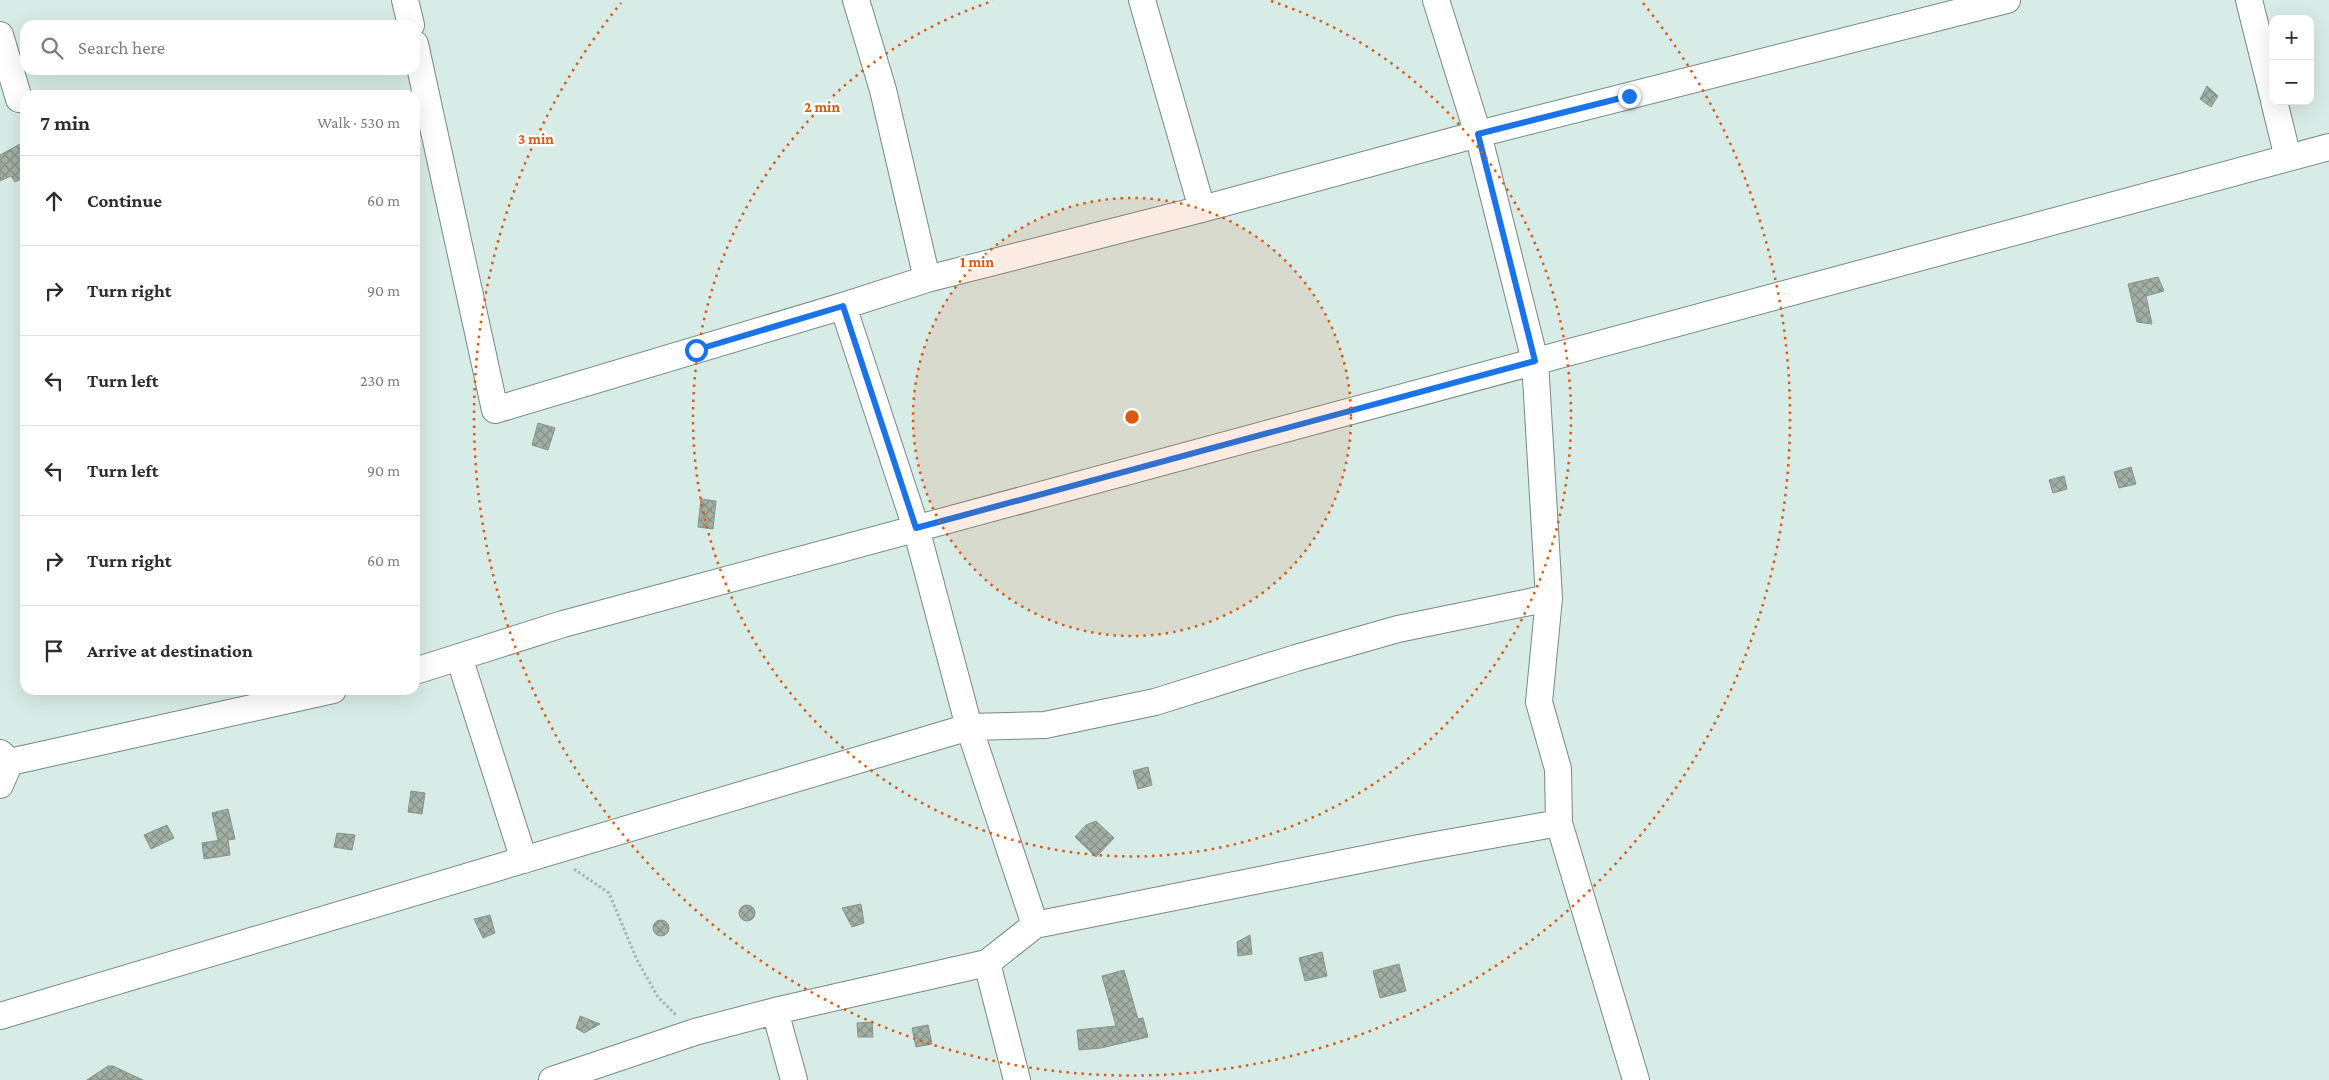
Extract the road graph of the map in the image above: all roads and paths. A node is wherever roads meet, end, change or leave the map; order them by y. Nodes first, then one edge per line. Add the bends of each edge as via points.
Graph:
1 (405, 0) edge
2 (856, 0) edge
3 (1142, 0) edge
4 (1436, 0) edge
5 (2007, 0) edge
6 (2249, 0) edge
7 (410, 20) edge
8 (0, 35) edge
9 (420, 67) edge
10 (2269, 80) edge
11 (19, 99) dead end
12 (2275, 105) edge
13 (1478, 134) junction
14 (2329, 147) edge
15 (2288, 158) junction
16 (1202, 209) junction
17 (927, 278) junction
18 (843, 306) junction
19 (1535, 361) junction
20 (916, 528) junction
21 (1549, 598) junction
22 (459, 657) junction
23 (420, 670) edge
24 (311, 695) edge
25 (969, 727) junction
26 (3, 766) edge
27 (1559, 823) junction
28 (524, 860) junction
29 (568, 868) dead end
30 (1035, 926) junction
31 (988, 963) junction
32 (775, 1011) junction
33 (0, 1016) edge
34 (695, 1032) junction
35 (552, 1080) edge
36 (794, 1080) edge
37 (1017, 1080) edge
38 (1636, 1080) edge

1 - 7 street
2 - 17 street via 883,90
3 - 16 street
4 - 13 street
5 - 13 street
6 - 10 street
8 - 11 street
9 - 18 street via 494,410
12 - 15 street
13 - 16 street
13 - 19 street
14 - 15 street
15 - 19 street
16 - 17 street
17 - 18 street
18 - 20 street
19 - 20 street
19 - 21 street
20 - 22 street via 563,624
20 - 25 street
21 - 25 street via 1398,629 1155,702 1045,725
21 - 27 street via 1539,702 1558,769
22 - 23 street
22 - 28 street
24 - 26 street
25 - 28 street
25 - 30 street
27 - 30 street
27 - 38 street
28 - 33 street
29 - 34 path via 577,869 609,893 658,997
30 - 31 street
31 - 32 street
31 - 37 street
32 - 34 street
32 - 36 street
34 - 35 street

